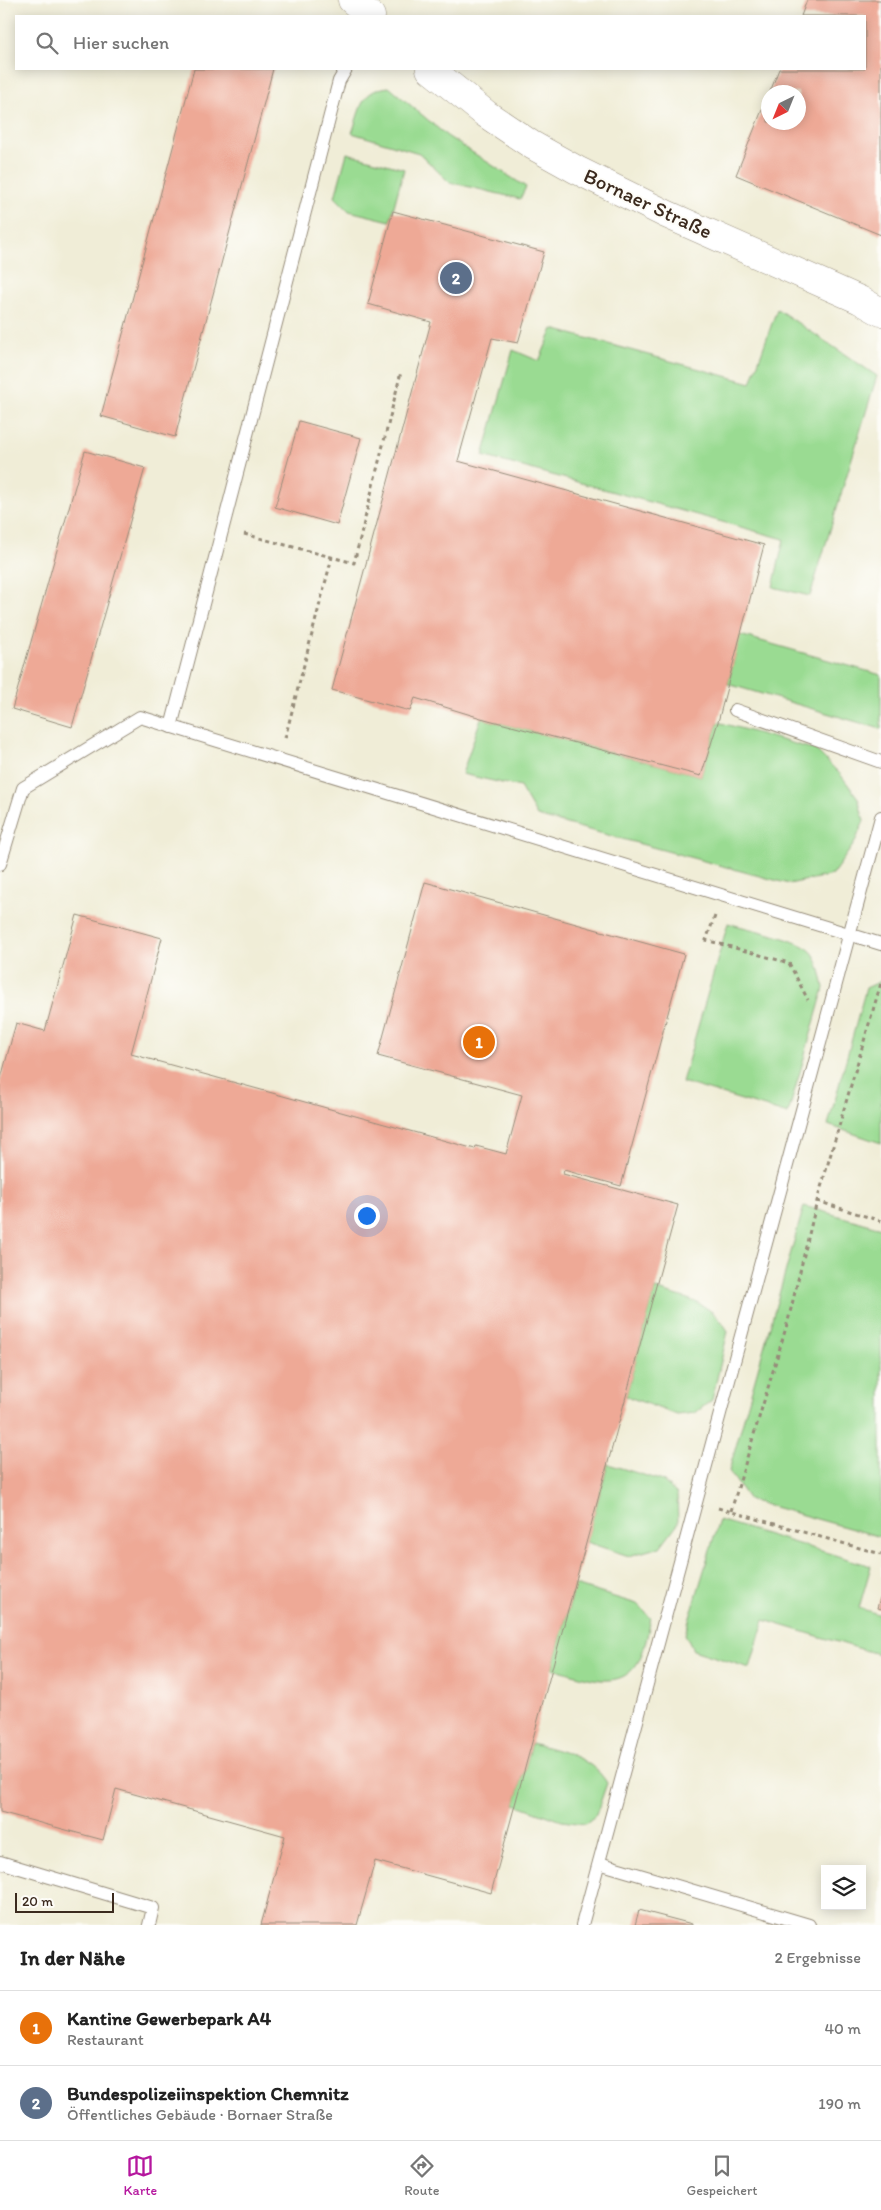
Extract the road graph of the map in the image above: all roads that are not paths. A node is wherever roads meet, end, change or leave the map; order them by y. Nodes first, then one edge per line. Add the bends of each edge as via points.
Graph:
1 (352, 0) edge
2 (369, 15) edge
3 (345, 70) edge
4 (431, 70) edge
5 (881, 312) edge
6 (734, 710) dead end
7 (171, 727) junction
8 (881, 762) edge
9 (881, 816) edge
10 (0, 864) edge
11 (849, 936) junction
12 (881, 944) edge
13 (0, 1862) edge
14 (599, 1863) junction
15 (149, 1925) edge
16 (582, 1925) edge
17 (808, 1925) edge

1 - 2 main road
3 - 7 lane via 339,81
4 - 5 main road, Bornaer Straße via 516,135 577,170
6 - 8 lane
7 - 10 lane via 140,717 23,788
7 - 11 lane
9 - 11 lane
11 - 12 lane
11 - 14 lane
13 - 15 lane via 153,1908
14 - 16 lane
14 - 17 lane

